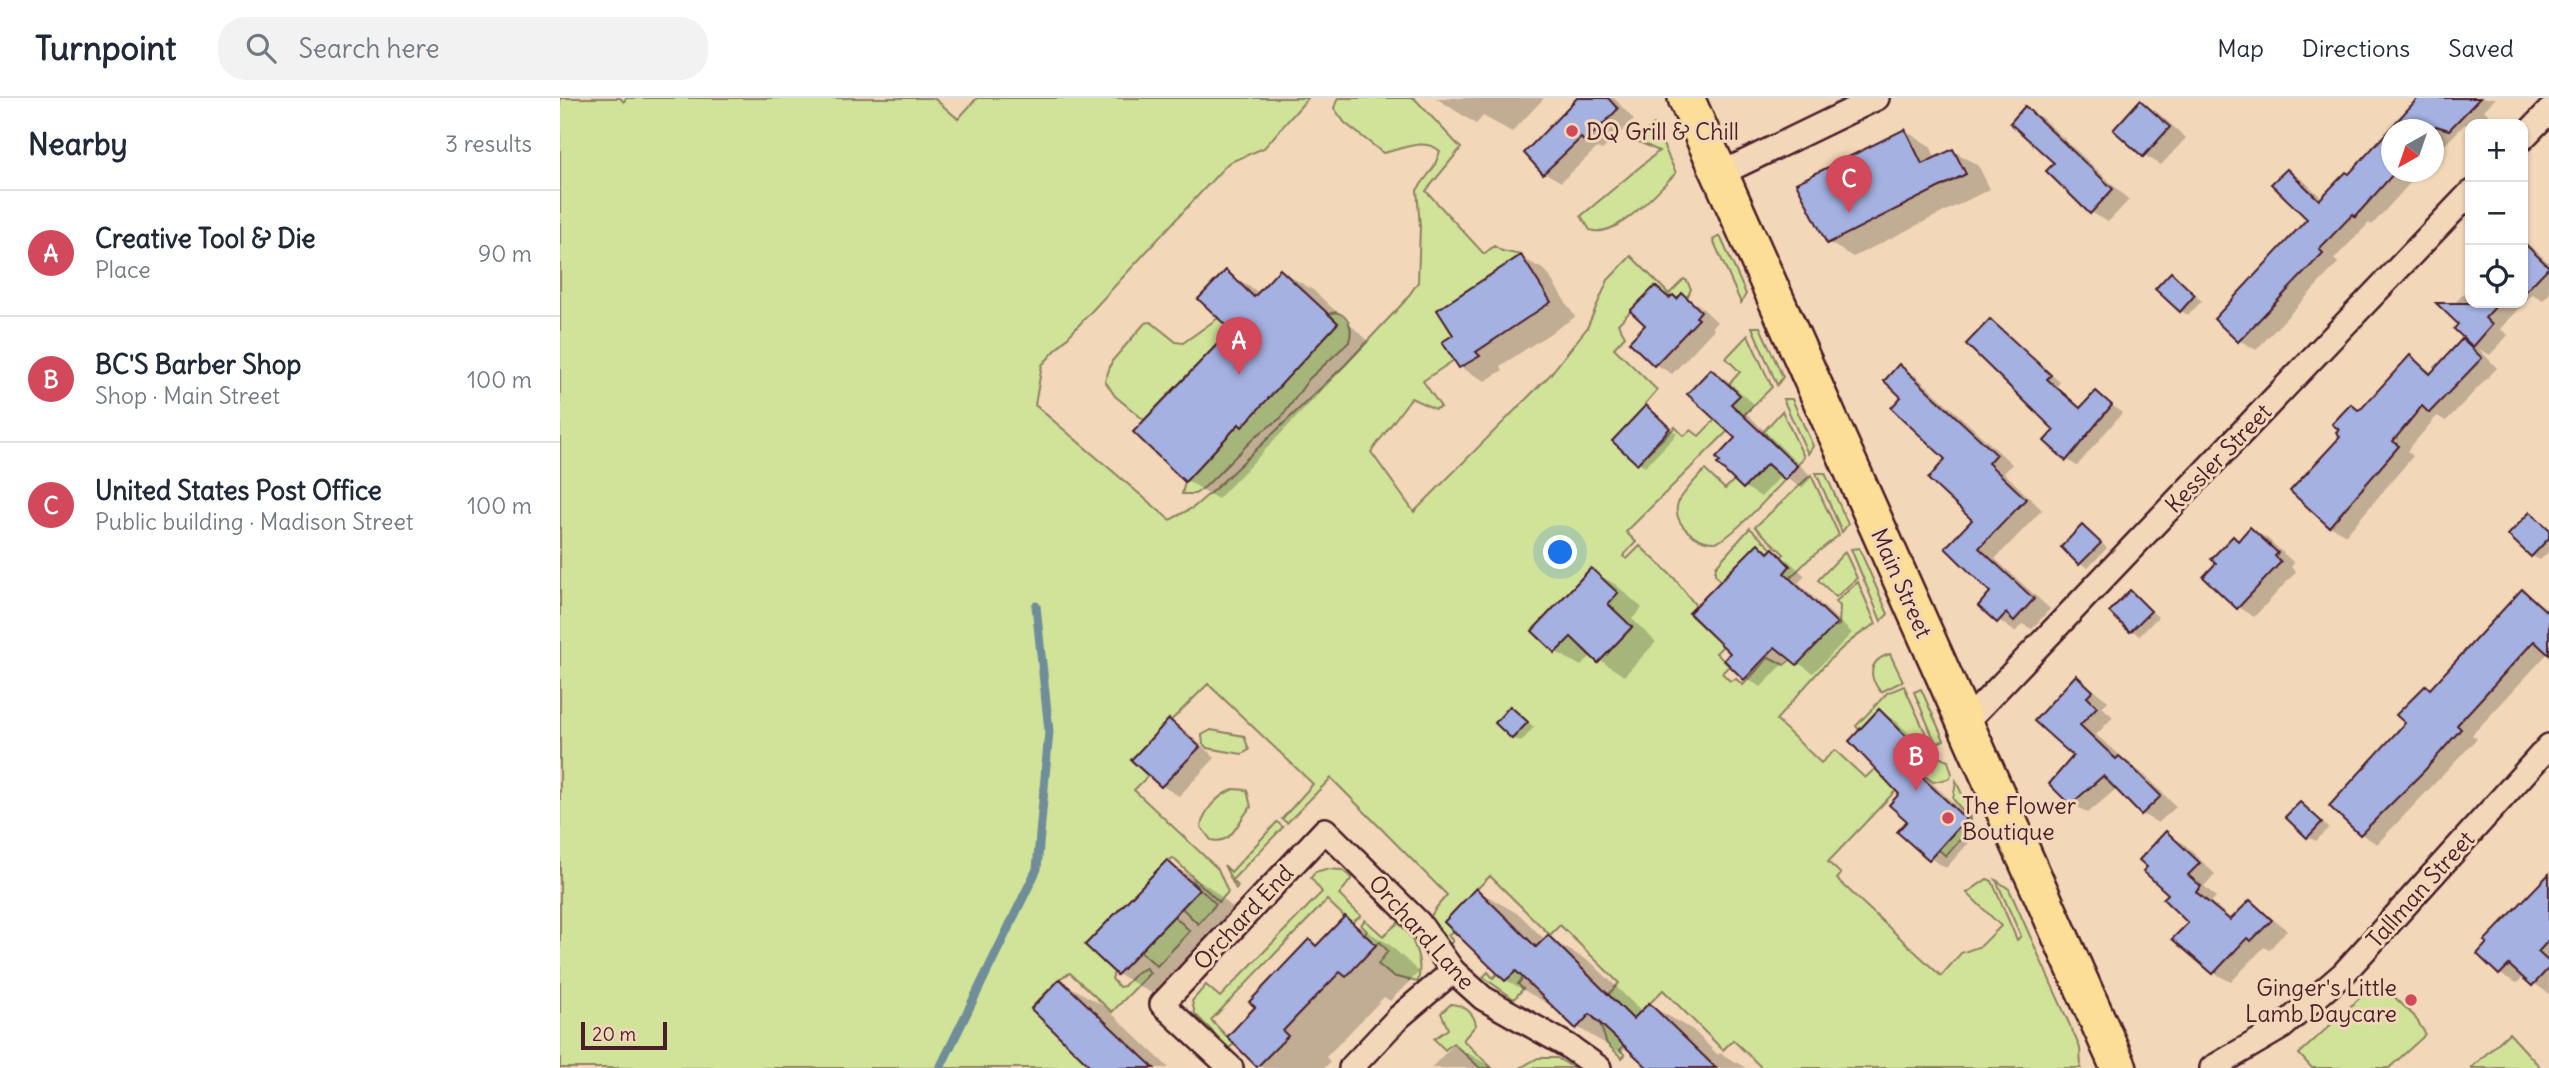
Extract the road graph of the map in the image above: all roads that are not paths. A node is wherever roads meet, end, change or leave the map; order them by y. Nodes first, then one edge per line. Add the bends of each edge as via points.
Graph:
1 (1686, 98) edge
2 (1877, 98) edge
3 (2549, 111) edge
4 (2528, 133) edge
5 (1720, 174) junction
6 (2465, 198) edge
7 (1966, 722) junction
8 (2549, 746) edge
9 (1325, 830) joint
10 (1453, 971) junction
11 (1231, 1068) edge
12 (1350, 1068) edge
13 (1599, 1068) edge
14 (2119, 1068) edge
15 (2212, 1068) edge

1 - 5 main road, Main Street
2 - 5 street
3 - 4 street
5 - 7 main road, Main Street
6 - 7 street, Kessler Street
7 - 14 main road, Main Street
8 - 15 street, Tallman Street via 2344,973 2283,1027
9 - 10 street, Orchard Lane via 1419,923
9 - 11 street, Orchard End via 1161,1004
10 - 12 street via 1399,1017
10 - 13 street, Orchard Lane via 1483,998

